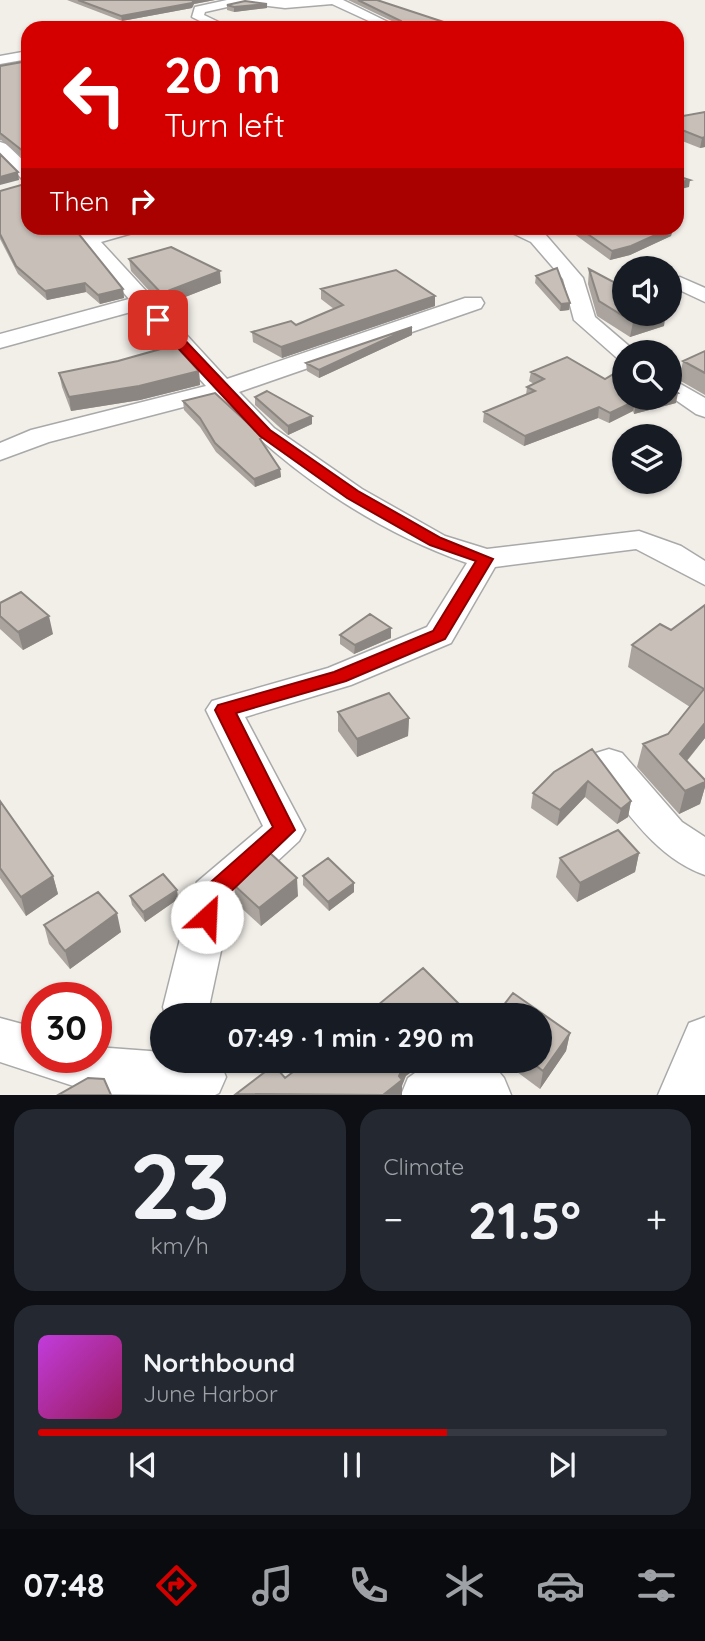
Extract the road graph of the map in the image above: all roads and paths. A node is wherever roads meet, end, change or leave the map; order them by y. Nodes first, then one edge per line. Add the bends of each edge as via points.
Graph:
1 (242, 0) edge
2 (248, 0) edge
3 (334, 0) edge
4 (208, 21) edge
5 (379, 21) edge
6 (21, 56) edge
7 (0, 60) edge
8 (0, 147) edge
9 (21, 177) edge
10 (87, 235) edge
11 (532, 235) edge
12 (682, 284) edge
13 (705, 296) edge
14 (143, 302) junction
15 (473, 303) dead end
16 (0, 341) edge
17 (612, 342) edge
18 (223, 389) junction
19 (682, 393) edge
20 (705, 409) edge
21 (0, 452) edge
22 (485, 559) junction
23 (705, 575) edge
24 (609, 763) dead end
25 (705, 858) edge
26 (187, 1003) edge
27 (705, 1039) edge
28 (0, 1040) edge
29 (21, 1046) edge
30 (112, 1072) edge
31 (204, 1078) edge
32 (425, 1095) edge
33 (487, 1095) edge
34 (682, 1095) edge

1 - 4 street via 199,10 198,17
2 - 3 street via 285,5
3 - 5 street
6 - 7 street
8 - 9 street
10 - 14 street
11 - 17 street via 573,278 585,320
12 - 13 street
14 - 16 street
14 - 18 street
15 - 18 street
18 - 21 street via 40,436
18 - 22 street via 265,433 352,495 435,542
19 - 20 street
22 - 23 street via 639,540
22 - 26 street via 439,635 340,677 224,710 285,830 212,895
24 - 25 street via 668,833
27 - 34 street
28 - 29 street
30 - 31 street
32 - 33 street via 464,1067

